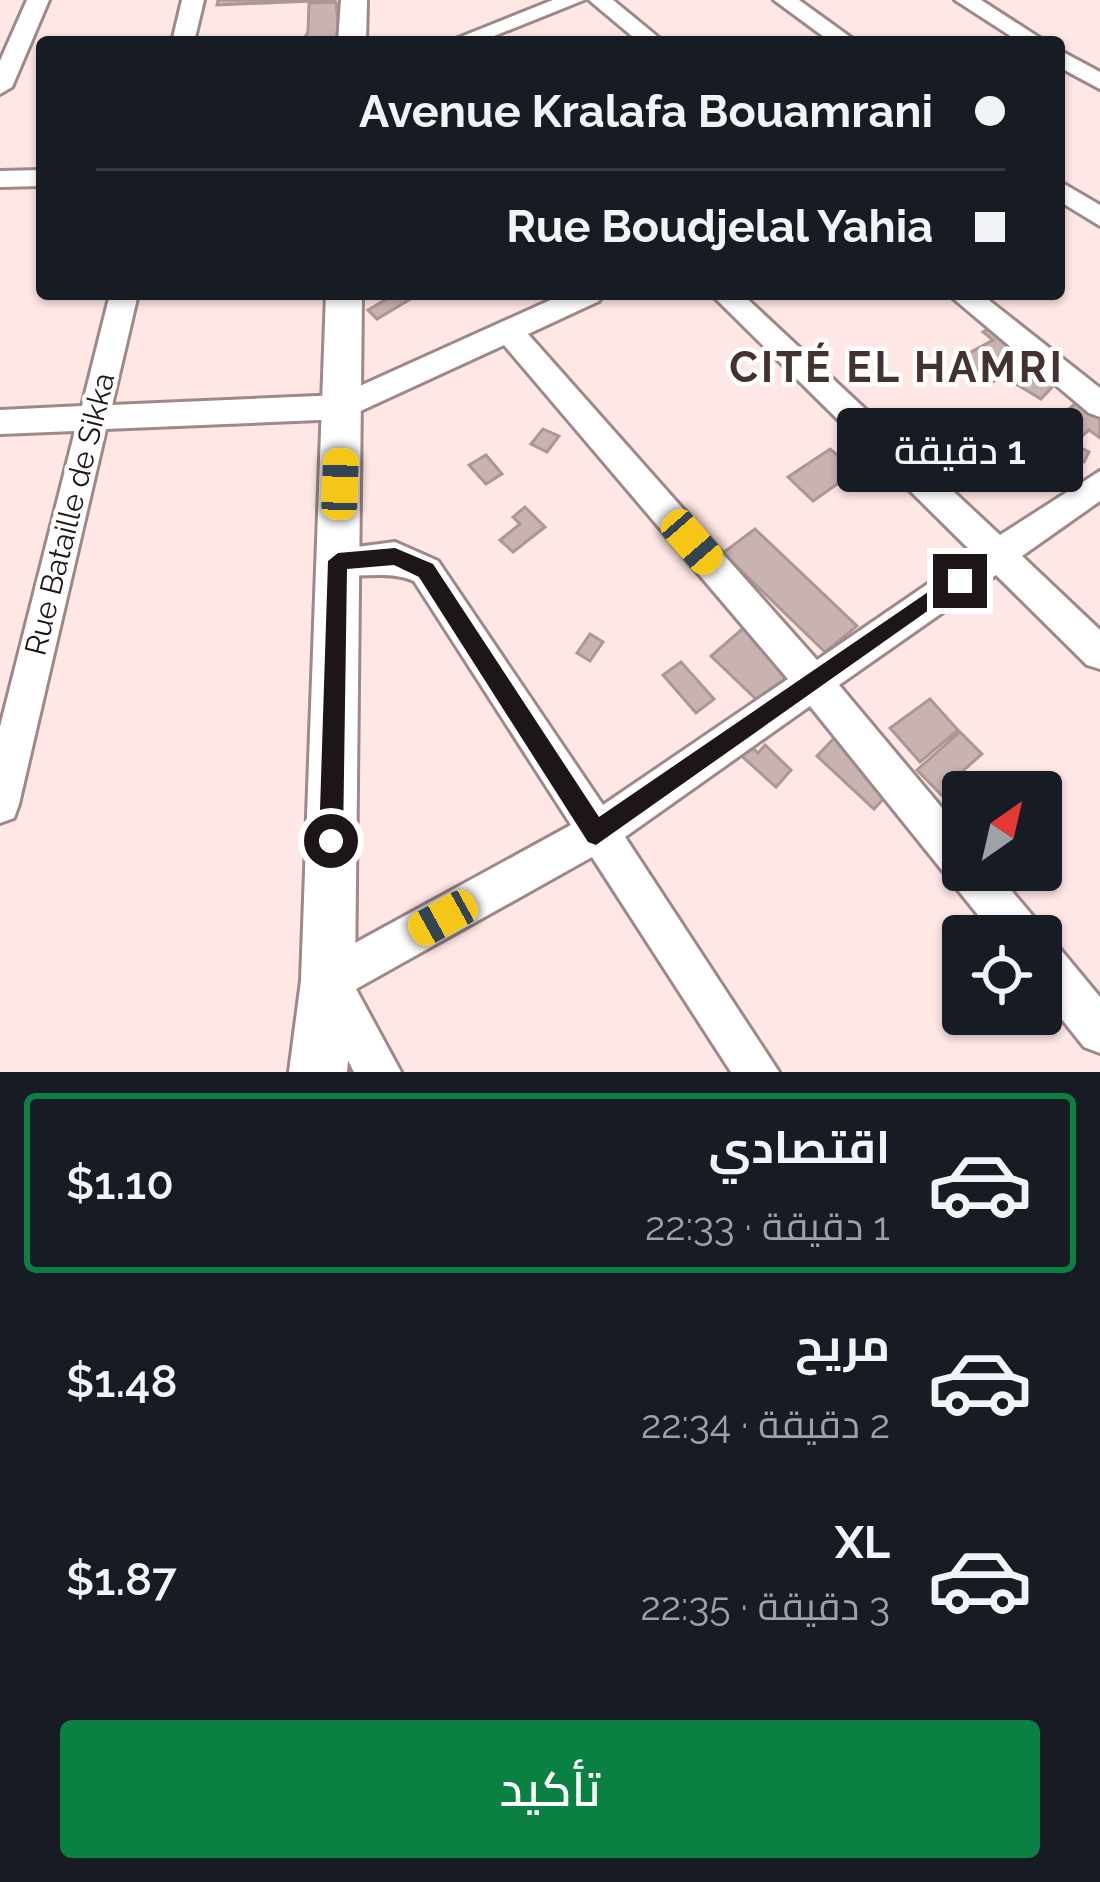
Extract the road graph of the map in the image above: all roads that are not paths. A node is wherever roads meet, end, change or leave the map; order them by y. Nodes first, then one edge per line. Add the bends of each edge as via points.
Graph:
1 (38, 0) edge
2 (193, 0) edge
3 (353, 0) edge
4 (573, 0) edge
5 (600, 0) edge
6 (785, 0) edge
7 (966, 0) edge
8 (185, 36) edge
9 (352, 36) edge
10 (476, 36) edge
11 (645, 36) edge
12 (837, 36) edge
13 (1025, 36) edge
14 (1100, 45) edge
15 (1065, 59) edge
16 (1065, 63) edge
17 (1100, 82) edge
18 (0, 87) edge
19 (36, 178) edge
20 (0, 179) edge
21 (1065, 193) edge
22 (1100, 217) edge
23 (122, 300) edge
24 (344, 300) edge
25 (576, 300) edge
26 (731, 300) edge
27 (969, 300) edge
28 (509, 331) junction
29 (1100, 405) edge
30 (343, 407) junction
31 (92, 418) junction
32 (0, 422) edge
33 (1100, 484) edge
34 (997, 556) junction
35 (338, 561) junction
36 (1100, 653) edge
37 (813, 682) junction
38 (0, 804) edge
39 (596, 833) junction
40 (942, 839) edge
41 (985, 891) edge
42 (1005, 915) edge
43 (328, 981) junction
44 (1062, 985) edge
45 (1100, 1031) edge
46 (318, 1072) edge
47 (379, 1072) edge
48 (757, 1072) edge

1 - 18 street
2 - 8 street
3 - 9 street
4 - 10 street
5 - 11 street
6 - 12 street
7 - 13 street
14 - 15 street
16 - 17 street
19 - 20 street
21 - 22 street
23 - 31 street, Rue Bataille de Sikka
24 - 30 street
25 - 28 street
26 - 34 street
27 - 29 street
28 - 30 street
28 - 37 street
30 - 31 street
30 - 35 street
31 - 32 street
31 - 38 street, Rue Bataille de Sikka
33 - 34 street
34 - 36 street
34 - 37 street
35 - 39 street via 395,557 426,571
35 - 43 street
37 - 39 street
37 - 40 street
39 - 43 street
39 - 48 street
41 - 42 street
43 - 46 street
43 - 47 street
44 - 45 street

